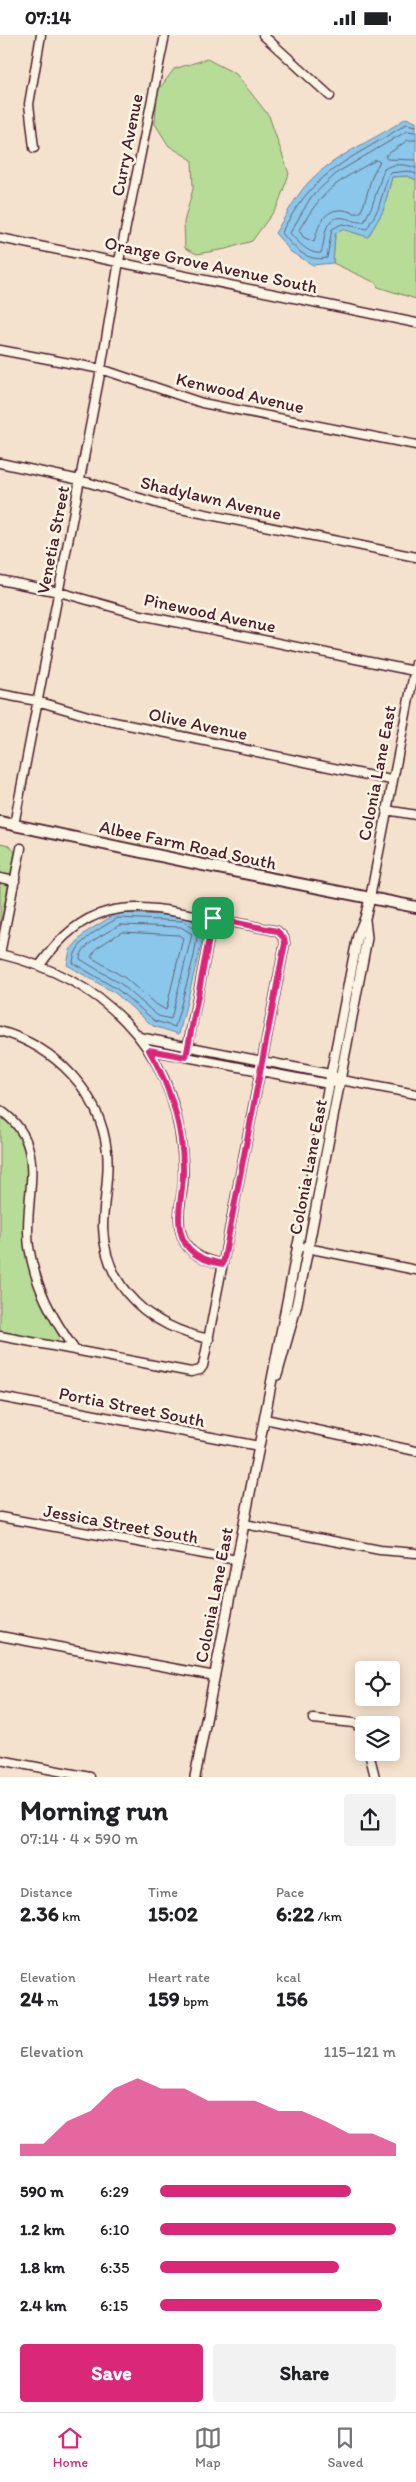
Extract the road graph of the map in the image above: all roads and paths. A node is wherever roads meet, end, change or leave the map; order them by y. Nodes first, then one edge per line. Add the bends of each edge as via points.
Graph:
1 (41, 35) edge
2 (165, 35) edge
3 (263, 35) edge
4 (330, 96) dead end
5 (34, 148) dead end
6 (0, 238) edge
7 (119, 261) junction
8 (416, 323) edge
9 (0, 350) edge
10 (101, 369) junction
11 (416, 445) edge
12 (0, 463) edge
13 (80, 480) junction
14 (416, 557) edge
15 (0, 580) edge
16 (59, 592) junction
17 (415, 667) edge
18 (0, 694) edge
19 (37, 701) junction
20 (391, 780) junction
21 (386, 809) junction
22 (416, 815) edge
23 (0, 822) edge
24 (14, 825) junction
25 (21, 848) dead end
26 (0, 878) edge
27 (15, 881) junction
28 (370, 898) junction
29 (416, 907) edge
30 (213, 918) junction
31 (365, 918) junction
32 (0, 954) edge
33 (40, 965) junction
34 (0, 1031) edge
35 (139, 1037) junction
36 (188, 1047) junction
37 (149, 1050) junction
38 (186, 1057) junction
39 (263, 1061) junction
40 (261, 1071) junction
41 (330, 1079) junction
42 (342, 1080) junction
43 (416, 1094) edge
44 (0, 1111) edge
45 (297, 1246) junction
46 (308, 1249) junction
47 (223, 1264) junction
48 (416, 1270) edge
49 (0, 1336) edge
50 (209, 1339) junction
51 (75, 1350) junction
52 (0, 1397) edge
53 (265, 1419) junction
54 (259, 1446) junction
55 (416, 1451) edge
56 (0, 1517) edge
57 (244, 1524) junction
58 (416, 1553) edge
59 (237, 1560) junction
60 (0, 1637) edge
61 (215, 1676) junction
62 (313, 1719) dead end
63 (355, 1724) edge
64 (0, 1760) edge
65 (371, 1761) edge
66 (90, 1777) edge
67 (195, 1777) edge
68 (375, 1777) edge

1 - 5 street via 29,103
2 - 7 street, Curry Avenue
3 - 4 street
6 - 7 street, Orange Grove Avenue South
7 - 8 street, Orange Grove Avenue South
7 - 10 street, Venetia Street
9 - 10 street, Kenwood Avenue
10 - 11 street, Kenwood Avenue via 202,403
10 - 13 street, Venetia Street
12 - 13 street, Shadylawn Avenue
13 - 14 street, Shadylawn Avenue via 175,508
13 - 16 street, Venetia Street
15 - 16 street, Pinewood Avenue
16 - 17 street, Pinewood Avenue via 141,615
16 - 19 street, Venetia Street
17 - 20 street, Colonia Lane East
18 - 19 street, Olive Avenue
19 - 20 street, Olive Avenue via 90,716
19 - 24 street, Venetia Street
20 - 21 street, Colonia Lane East
21 - 22 street
21 - 28 street, Colonia Lane East
23 - 24 main road, Albee Farm Road South
24 - 28 main road, Albee Farm Road South
25 - 27 street
26 - 27 street
27 - 32 street
28 - 29 main road, Albee Farm Road South
28 - 31 street, Colonia Lane East
30 - 33 street via 152,907 110,911 67,933
30 - 36 street
30 - 39 street via 277,931 284,938 285,949
31 - 41 street, Colonia Lane East via 358,935
31 - 42 street, Colonia Lane East via 367,938
32 - 33 street
33 - 35 street via 97,996
34 - 50 street via 36,1045 61,1063 80,1084 95,1110 107,1151 104,1234 112,1264 124,1288 141,1308 158,1321
35 - 36 street
35 - 37 street
36 - 38 street
36 - 39 street
37 - 38 street
37 - 47 street via 170,1093 181,1138 183,1175 178,1217 182,1238 196,1255
38 - 40 street
39 - 40 street
39 - 41 street
40 - 41 street
40 - 47 street
41 - 42 street
41 - 45 street, Colonia Lane East
42 - 43 street
42 - 46 street, Colonia Lane East
44 - 51 street via 17,1125 29,1146 32,1163 28,1226 32,1263 45,1301
45 - 46 street
45 - 53 street, Colonia Lane East
46 - 48 street
46 - 53 street, Colonia Lane East via 296,1307
47 - 50 street
49 - 51 street
50 - 51 street via 205,1362 200,1370 191,1372
52 - 54 street, Portia Street South
53 - 54 street, Colonia Lane East
53 - 55 street
54 - 57 street, Colonia Lane East
56 - 59 street, Jessica Street South
57 - 58 street via 380,1550
57 - 59 street, Colonia Lane East
59 - 61 street, Colonia Lane East
60 - 61 street
61 - 67 street, Colonia Lane East
62 - 63 street
64 - 66 street
65 - 68 street

